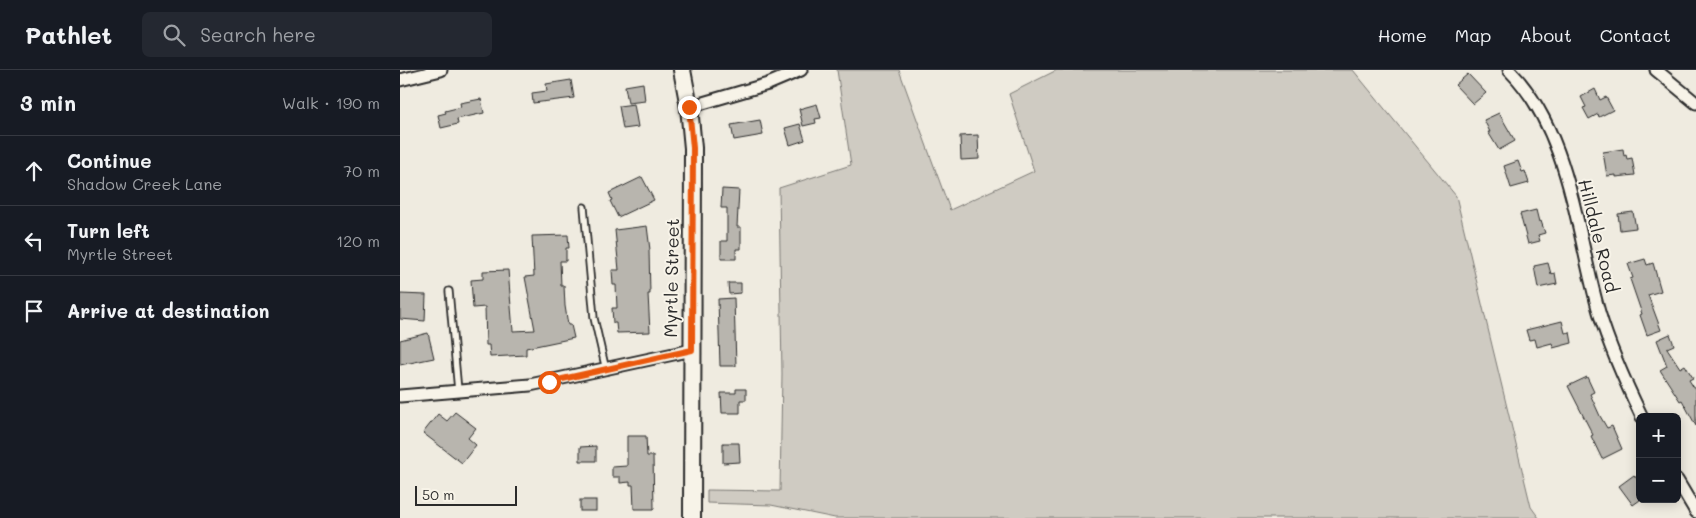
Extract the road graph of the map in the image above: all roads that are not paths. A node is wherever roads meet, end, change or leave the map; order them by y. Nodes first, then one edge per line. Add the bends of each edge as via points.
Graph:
1 (441, 70) edge
2 (682, 70) edge
3 (801, 70) edge
4 (1509, 70) edge
5 (1656, 70) edge
6 (400, 80) edge
7 (1696, 103) edge
8 (689, 107) junction
9 (584, 207) dead end
10 (449, 291) dead end
11 (692, 350) junction
12 (606, 370) junction
13 (458, 391) junction
14 (400, 396) edge
15 (1640, 413) edge
16 (1681, 487) edge
17 (1696, 512) edge
18 (692, 518) edge

1 - 6 street
2 - 8 street, Myrtle Street
3 - 8 street via 768,84
4 - 15 street, Hilldale Road via 1536,104 1549,127 1612,352
5 - 7 street
8 - 11 street, Myrtle Street via 693,148
9 - 12 lane via 594,318
10 - 13 lane
11 - 12 street
11 - 18 street, Myrtle Street
12 - 13 street via 530,385
13 - 14 street
16 - 17 street

